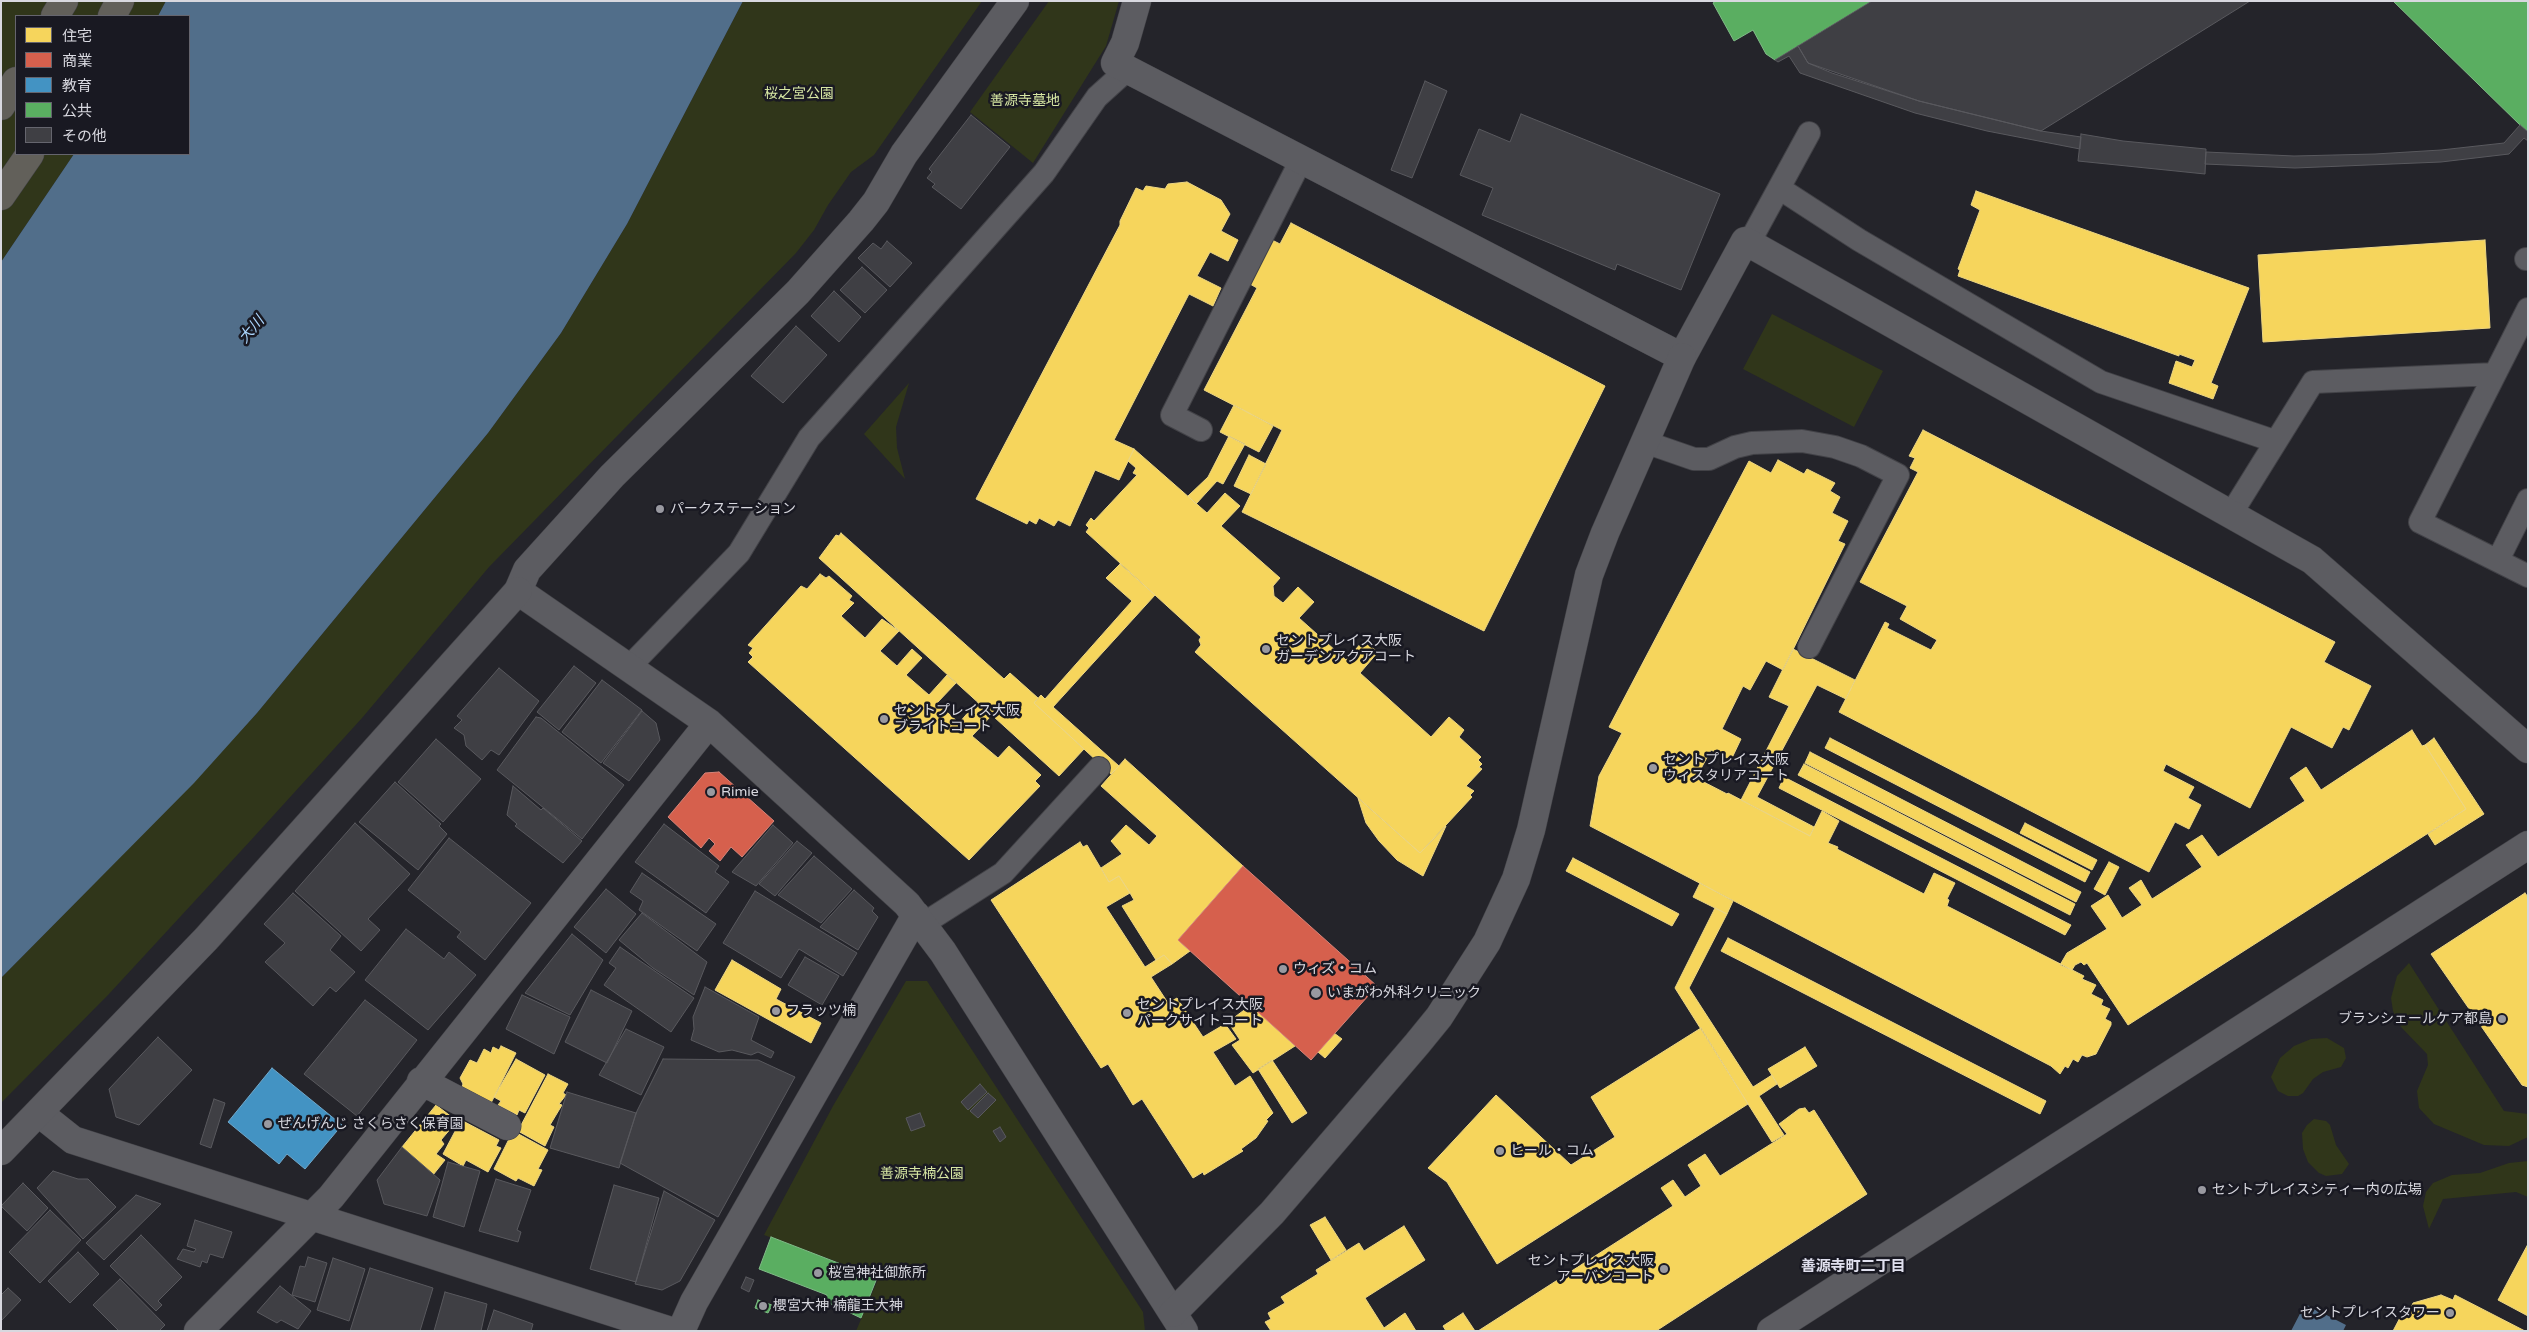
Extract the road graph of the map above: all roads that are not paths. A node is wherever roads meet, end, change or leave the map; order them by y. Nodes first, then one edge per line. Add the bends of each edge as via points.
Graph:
1 (64, 1) edge
2 (120, 1) edge
3 (1016, 1) edge
4 (1136, 1) edge
5 (56, 15) edge
6 (113, 15) edge
7 (1128, 69) junction
8 (15, 83) edge
9 (1, 106) edge
10 (1809, 133) dead end
11 (29, 155) edge
12 (1301, 160) junction
13 (1779, 188) junction
14 (1, 196) edge
15 (1749, 243) junction
16 (2528, 309) edge
17 (1682, 357) junction
18 (2496, 374) junction
19 (1201, 430) dead end
20 (2274, 441) junction
21 (1645, 442) junction
22 (2528, 500) edge
23 (2230, 514) junction
24 (2498, 560) junction
25 (2528, 576) edge
26 (518, 591) junction
27 (1809, 648) dead end
28 (628, 668) junction
29 (709, 723) junction
30 (2528, 749) edge
31 (1099, 768) dead end
32 (2528, 845) edge
33 (919, 919) junction
34 (422, 1081) junction
35 (39, 1113) junction
36 (507, 1126) dead end
37 (1, 1151) edge
38 (312, 1216) junction
39 (1178, 1325) edge
40 (198, 1331) edge
41 (671, 1331) edge
42 (680, 1331) edge
43 (1771, 1331) edge

1 - 5 highway
2 - 6 highway
3 - 26 street via 904,154 868,211 798,292 605,483 526,570
4 - 7 street via 1116,63
7 - 12 street
7 - 28 lane via 1097,97 1044,173 809,438 739,553
8 - 9 highway
10 - 13 lane
11 - 14 highway
12 - 17 street
12 - 19 lane via 1172,415
13 - 15 lane
13 - 20 lane via 1859,240 2101,382
15 - 17 street via 1745,241
15 - 23 street
16 - 18 lane
17 - 21 street
18 - 20 lane via 2313,382
18 - 24 lane via 2420,522
20 - 23 lane
21 - 27 lane via 1694,459 1709,459 1752,442 1802,441 1844,450 1898,475
21 - 39 street via 1589,576 1531,830 1516,879 1487,942 1439,1018
22 - 24 lane
23 - 30 street via 2312,560
24 - 25 lane
26 - 28 street
26 - 35 street via 206,939
28 - 29 street
29 - 33 street
29 - 34 street
31 - 33 lane via 1003,873
32 - 43 street
33 - 39 street
33 - 42 street
34 - 36 street
34 - 38 street via 331,1197
35 - 37 street
35 - 38 street via 73,1140
38 - 40 street
38 - 41 street

